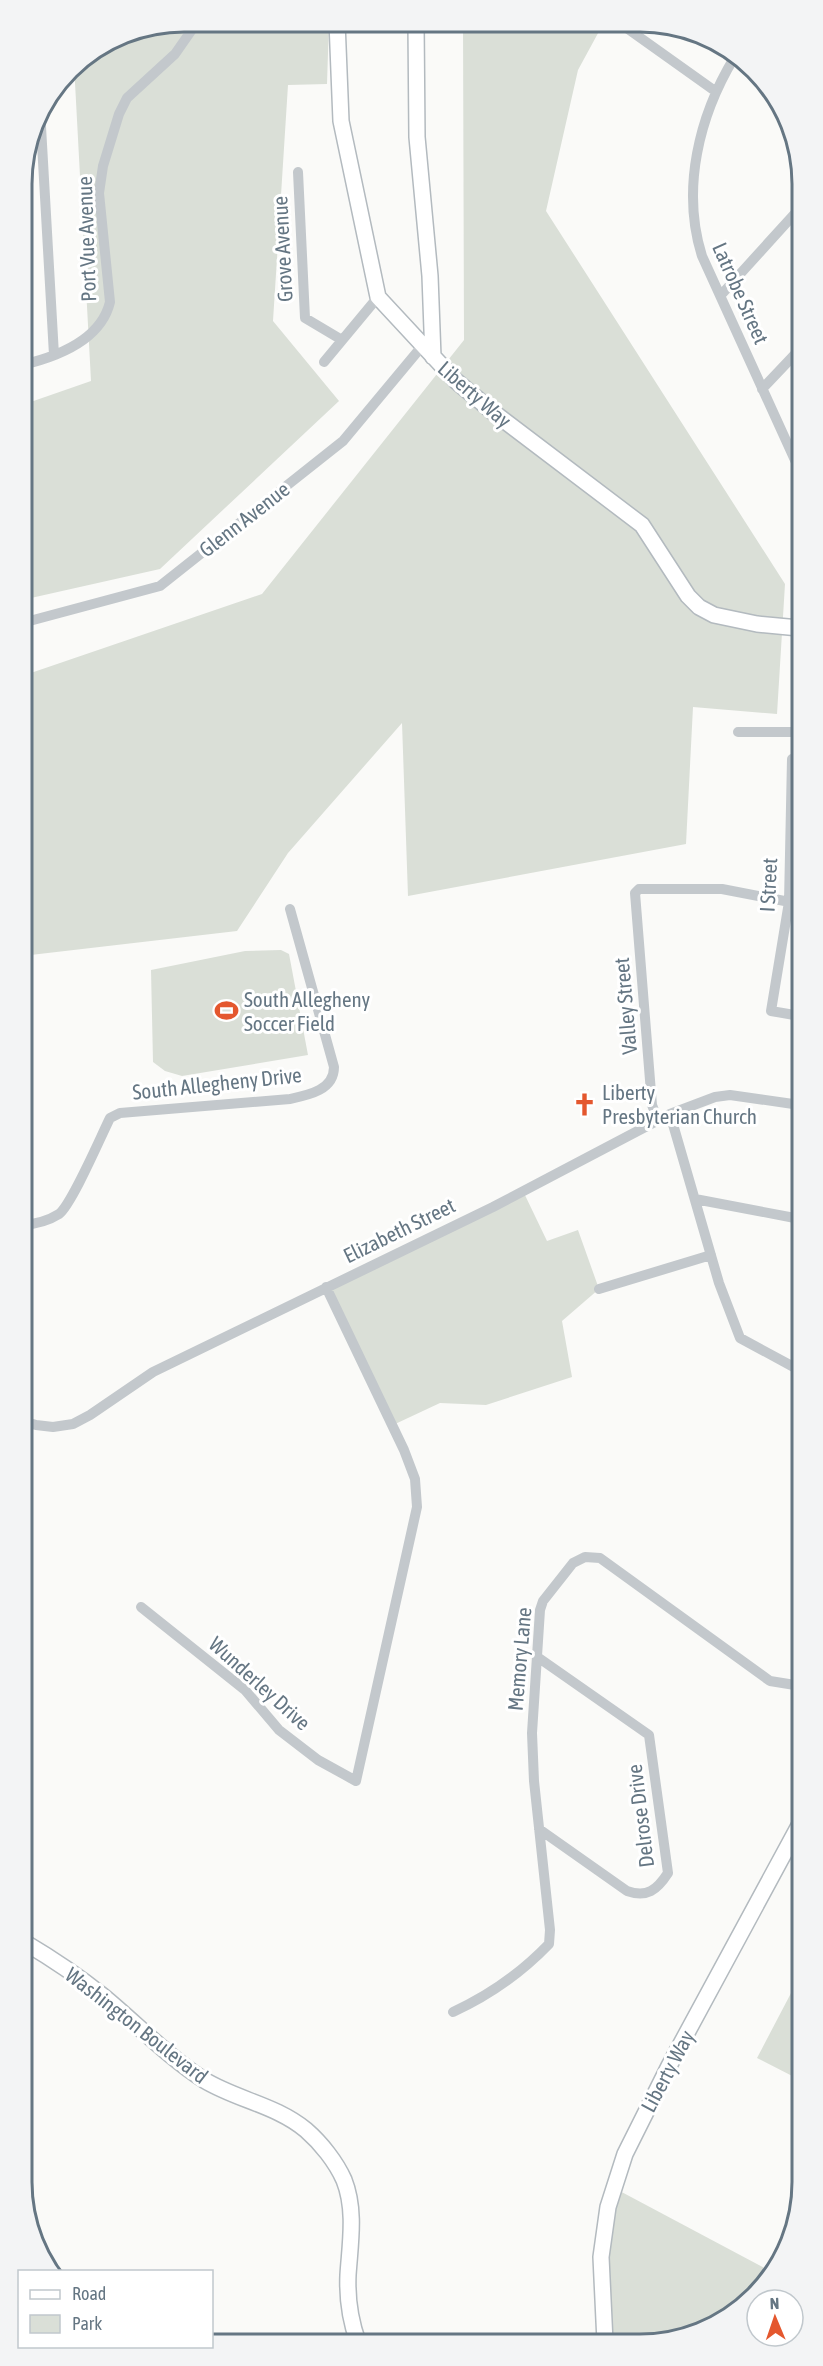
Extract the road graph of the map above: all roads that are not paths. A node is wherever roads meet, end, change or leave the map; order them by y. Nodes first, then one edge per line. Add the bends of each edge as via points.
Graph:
1 (190, 32) edge
2 (338, 32) edge
3 (416, 32) edge
4 (632, 32) edge
5 (731, 63) edge
6 (715, 92) junction
7 (41, 131) edge
8 (298, 172) dead end
9 (792, 217) edge
10 (720, 295) junction
11 (378, 297) junction
12 (342, 340) junction
13 (428, 351) junction
14 (54, 355) junction
15 (792, 359) edge
16 (32, 362) edge
17 (324, 362) dead end
18 (762, 389) junction
19 (792, 454) edge
20 (32, 620) edge
21 (792, 627) edge
22 (738, 732) dead end
23 (792, 732) edge
24 (792, 902) edge
25 (290, 909) dead end
26 (792, 918) edge
27 (792, 1015) edge
28 (792, 1104) edge
29 (670, 1114) junction
30 (658, 1121) junction
31 (695, 1199) junction
32 (791, 1218) edge
33 (32, 1224) edge
34 (711, 1255) junction
35 (326, 1287) junction
36 (598, 1289) dead end
37 (791, 1366) edge
38 (32, 1424) edge
39 (141, 1607) dead end
40 (536, 1656) junction
41 (791, 1684) edge
42 (539, 1829) junction
43 (791, 1840) edge
44 (32, 1947) edge
45 (453, 2012) dead end
46 (355, 2334) edge
47 (605, 2334) edge

1 - 14 street, Port Vue Avenue via 175,54 127,98 119,114 99,193 110,302 107,314 83,340
2 - 11 street via 342,121
3 - 13 street via 417,136 430,276
4 - 6 street
5 - 6 street, Latrobe Street
6 - 10 street, Latrobe Street via 697,156 693,200 694,232
7 - 14 street
8 - 12 street, Grove Avenue via 305,318
9 - 10 street
10 - 18 street, Latrobe Street
11 - 12 street
11 - 13 street, Liberty Way
12 - 17 street
13 - 20 street, Glenn Avenue via 343,441 160,586
13 - 21 street, Liberty Way via 493,412 642,525 699,607 735,620
14 - 16 street, Port Vue Avenue
15 - 18 street
18 - 19 street, Latrobe Street
22 - 23 street
24 - 30 street, Valley Street via 723,889 639,889 635,893 652,1105
25 - 33 street, South Allegheny Drive via 334,1066 328,1084 311,1095 290,1099 120,1113 110,1118 60,1213
26 - 27 street, I Street via 771,1011
28 - 29 street, Elizabeth Street via 730,1095
29 - 30 street, Elizabeth Street
29 - 31 street
30 - 35 street, Elizabeth Street via 503,1202
31 - 32 street
31 - 34 street
34 - 36 street
34 - 37 street via 740,1338
35 - 38 street, Elizabeth Street via 153,1372 73,1424 53,1427
35 - 39 street, Wunderley Drive via 404,1450 415,1479 417,1507 356,1781 318,1760 279,1730 244,1690
40 - 41 street, Memory Lane via 538,1617 543,1602 573,1563 585,1557 600,1558 770,1681
40 - 42 street, Memory Lane via 533,1742
40 - 42 street, Delrose Drive via 649,1735 668,1873 651,1892 627,1891
42 - 45 street, Memory Lane via 549,1944 490,1992
43 - 47 street, Liberty Way via 625,2154 608,2207 602,2257
44 - 46 street, Washington Boulevard via 102,1996 205,2080 290,2118 322,2146 344,2181 350,2211 348,2299

